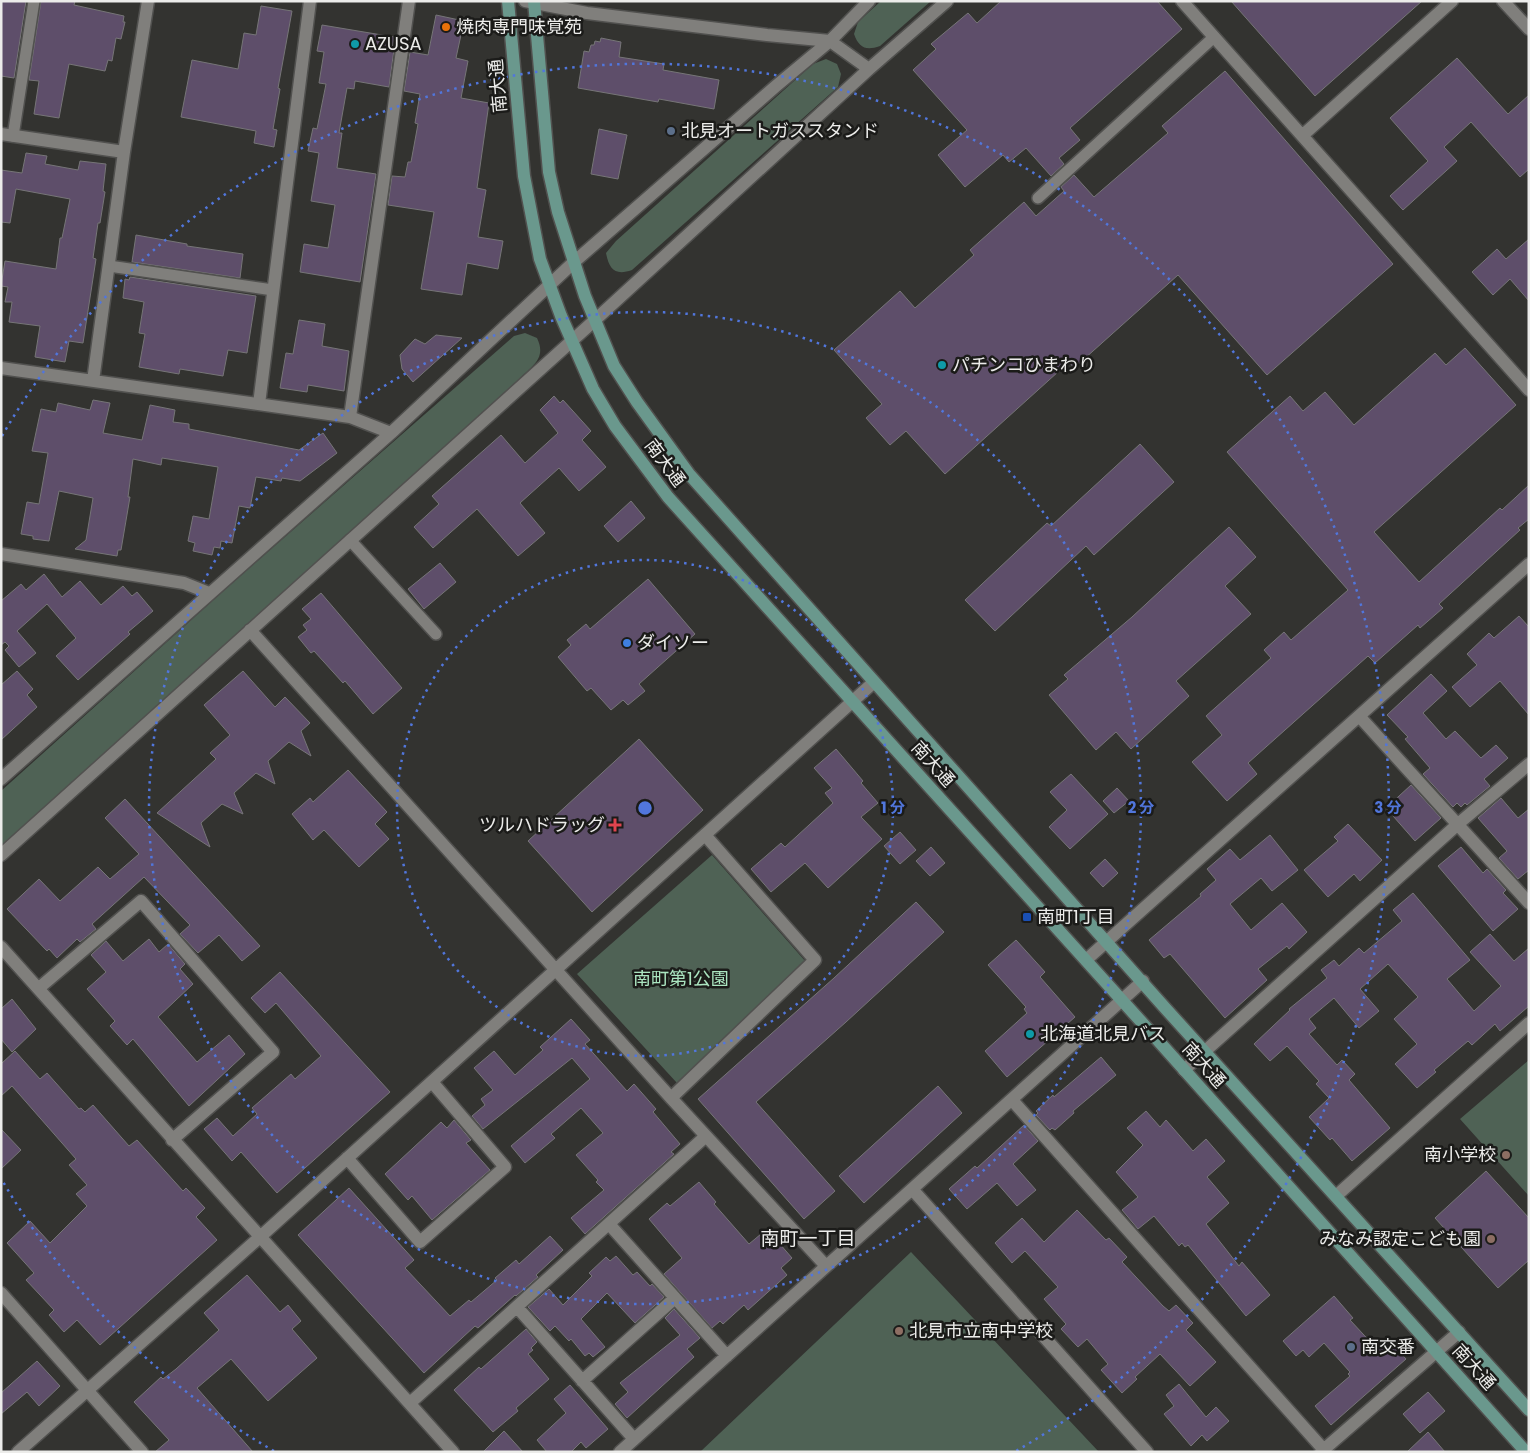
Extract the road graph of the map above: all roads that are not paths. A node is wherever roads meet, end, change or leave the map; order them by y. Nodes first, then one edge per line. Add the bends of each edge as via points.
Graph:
1 (34, 1) edge
2 (148, 1) edge
3 (310, 1) edge
4 (409, 1) edge
5 (508, 1) edge
6 (870, 1) edge
7 (947, 1) edge
8 (1182, 1) edge
9 (1452, 1) edge
10 (1504, 1) edge
11 (531, 2) edge
12 (1529, 29) edge
13 (1214, 37) junction
14 (830, 41) junction
15 (869, 69) junction
16 (7, 135) edge
17 (1303, 135) junction
18 (124, 152) junction
19 (1038, 198) dead end
20 (574, 262) junction
21 (109, 266) junction
22 (550, 286) junction
23 (273, 290) junction
24 (595, 320) junction
25 (571, 342) junction
26 (1, 368) edge
27 (93, 380) junction
28 (1527, 386) edge
29 (259, 404) junction
30 (350, 417) junction
31 (391, 433) junction
32 (350, 540) junction
33 (1, 554) edge
34 (1529, 564) edge
35 (209, 594) junction
36 (250, 630) junction
37 (436, 634) dead end
38 (874, 682) junction
39 (854, 702) junction
40 (1359, 716) junction
41 (1529, 764) edge
42 (2, 776) edge
43 (1458, 824) junction
44 (705, 835) junction
45 (1, 855) edge
46 (1529, 903) edge
47 (1106, 942) junction
48 (1, 947) edge
49 (1086, 960) junction
50 (556, 970) junction
51 (1143, 981) junction
52 (39, 988) junction
53 (1122, 1000) junction
54 (1529, 1023) edge
55 (1205, 1051) junction
56 (1184, 1070) junction
57 (432, 1082) junction
58 (671, 1098) junction
59 (1012, 1100) junction
60 (706, 1136) junction
61 (172, 1140) junction
62 (347, 1158) junction
63 (912, 1189) junction
64 (1336, 1196) junction
65 (609, 1224) junction
66 (260, 1237) junction
67 (826, 1266) junction
68 (1, 1293) edge
69 (675, 1298) junction
70 (516, 1307) junction
71 (1459, 1332) junction
72 (1436, 1352) junction
73 (727, 1356) junction
74 (582, 1381) junction
75 (89, 1390) junction
76 (410, 1403) junction
77 (1529, 1410) edge
78 (634, 1439) junction
79 (1322, 1451) edge
80 (18, 1452) edge
81 (142, 1452) edge
82 (454, 1452) edge
83 (620, 1452) edge
84 (1147, 1452) edge
85 (1526, 1452) edge

1 - 16 lane
2 - 18 street
3 - 23 street
4 - 30 street
5 - 22 street, 南大通 via 524,176 540,258
6 - 14 street
7 - 15 street
8 - 13 street
9 - 17 street
10 - 12 street
11 - 14 street via 597,14
11 - 20 street, 南大通 via 549,172
13 - 17 street
13 - 19 lane
14 - 15 street
14 - 20 street
15 - 24 street
16 - 18 street
17 - 28 street
18 - 21 street
20 - 22 street
20 - 24 street, 南大通
21 - 23 lane
21 - 27 street
22 - 25 street, 南大通
22 - 31 street
23 - 29 street
24 - 25 street
24 - 38 street, 南大通 via 614,366 689,474
25 - 32 street
25 - 39 street, 南大通 via 615,426 668,497
26 - 27 street
27 - 29 street
29 - 30 street
30 - 31 street
31 - 35 street
32 - 36 street
32 - 37 lane
33 - 35 street via 184,582
34 - 40 street
35 - 42 street
36 - 45 street
36 - 50 street
38 - 39 street
38 - 47 street, 南大通
39 - 44 street
39 - 49 street, 南大通
40 - 43 street
40 - 47 street
41 - 43 street
43 - 46 street
43 - 55 street
44 - 50 street
44 - 58 street via 815,960
47 - 49 street
47 - 51 street, 南大通
48 - 52 street
49 - 53 street, 南大通
50 - 57 street
50 - 58 street
51 - 53 street
51 - 55 street, 南大通
52 - 61 street
52 - 61 street via 141,902 273,1052
53 - 56 street, 南大通
53 - 59 street
54 - 64 street
55 - 56 street
55 - 64 street, 南大通
56 - 72 street, 南大通
57 - 62 street
57 - 62 street via 505,1166 420,1242
58 - 60 street
59 - 63 street
59 - 79 street
60 - 65 street
60 - 67 street
61 - 66 street
62 - 66 street
63 - 67 street
63 - 84 street
64 - 71 street, 南大通
65 - 69 street
65 - 70 street
66 - 75 street
66 - 76 street
67 - 73 street
68 - 75 street
69 - 73 street
69 - 74 street
70 - 74 street
70 - 76 street
71 - 72 street
71 - 77 street, 南大通
72 - 79 street
72 - 85 street, 南大通
73 - 78 street
74 - 78 street
75 - 80 street
75 - 81 street
76 - 82 street
78 - 83 street

